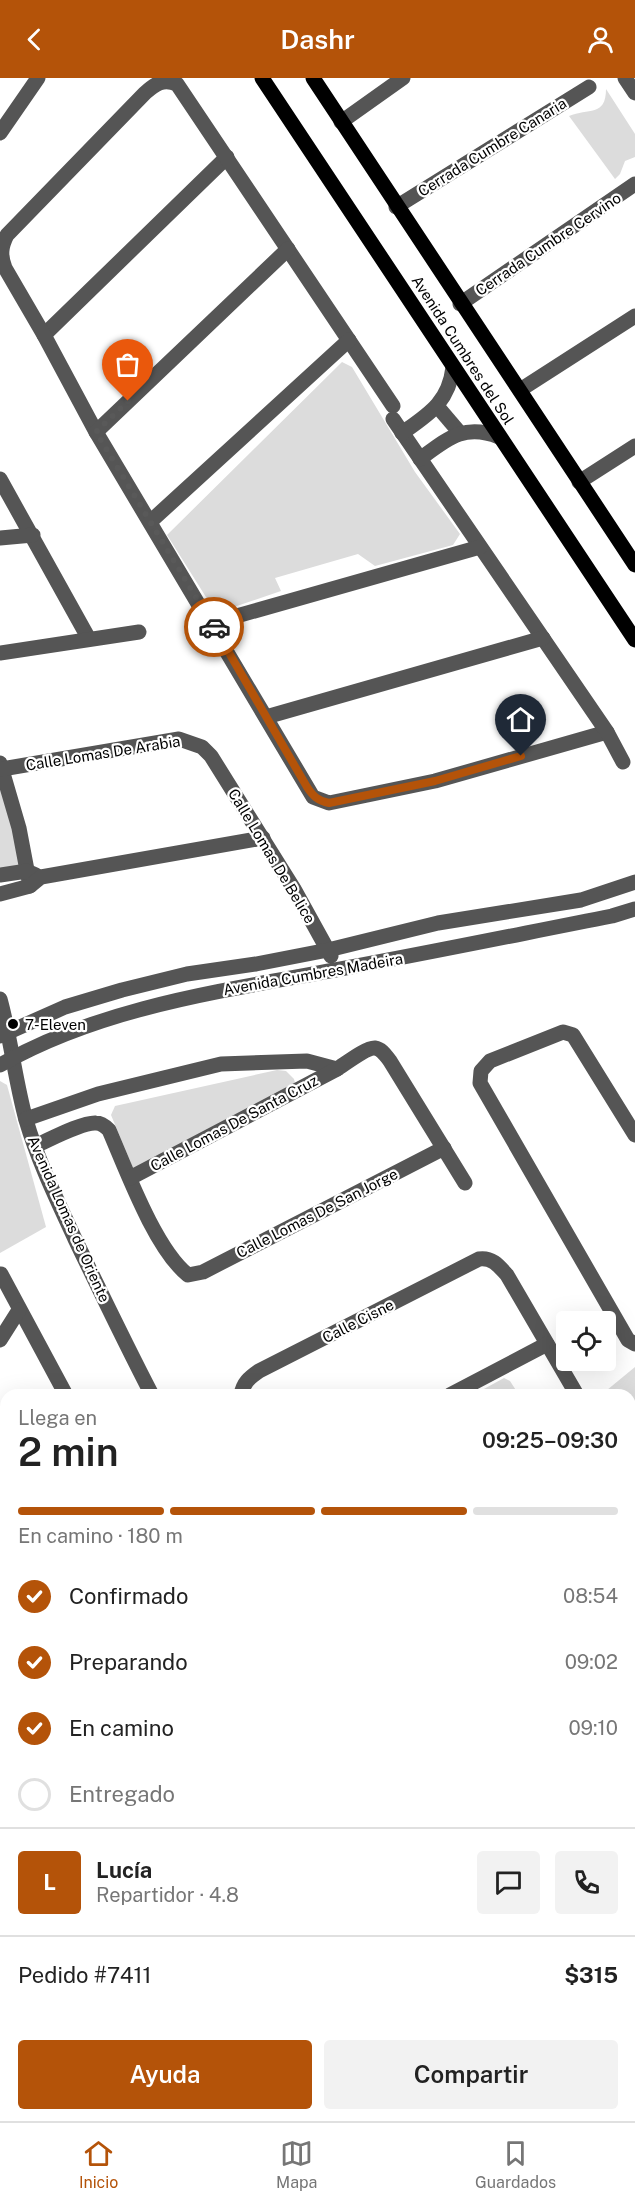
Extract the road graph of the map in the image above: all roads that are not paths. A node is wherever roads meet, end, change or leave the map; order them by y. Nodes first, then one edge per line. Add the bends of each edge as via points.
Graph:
1 (38, 78) edge
2 (262, 78) edge
3 (313, 78) edge
4 (402, 78) edge
5 (625, 78) edge
6 (589, 87) dead end
7 (635, 93) edge
8 (341, 122) junction
9 (0, 133) edge
10 (227, 157) junction
11 (635, 184) edge
12 (396, 207) junction
13 (288, 249) junction
14 (460, 304) junction
15 (635, 316) edge
16 (44, 335) junction
17 (349, 340) junction
18 (453, 367) junction
19 (520, 390) junction
20 (437, 406) junction
21 (96, 432) junction
22 (402, 433) junction
23 (460, 433) junction
24 (499, 437) junction
25 (635, 446) edge
26 (420, 459) junction
27 (0, 479) edge
28 (579, 482) junction
29 (150, 522) junction
30 (33, 535) junction
31 (0, 538) edge
32 (480, 547) junction
33 (635, 565) edge
34 (212, 623) junction
35 (139, 632) dead end
36 (543, 638) junction
37 (89, 639) junction
38 (635, 640) edge
39 (0, 653) edge
40 (266, 717) junction
41 (607, 732) junction
42 (202, 747) joint
43 (623, 762) dead end
44 (1, 766) edge
45 (263, 838) junction
46 (0, 874) edge
47 (33, 878) junction
48 (635, 882) edge
49 (0, 894) edge
50 (635, 909) edge
51 (328, 950) junction
52 (338, 970) junction
53 (0, 999) edge
54 (4, 1034) edge
55 (7, 1061) edge
56 (337, 1068) junction
57 (26, 1119) junction
58 (635, 1136) edge
59 (35, 1146) junction
60 (444, 1148) junction
61 (130, 1178) junction
62 (465, 1183) dead end
63 (1, 1274) edge
64 (19, 1310) junction
65 (0, 1340) edge
66 (547, 1344) junction
67 (635, 1344) edge
68 (63, 1389) edge
69 (149, 1389) edge
70 (242, 1389) edge
71 (461, 1389) edge
72 (573, 1389) edge

1 - 9 street
2 - 18 main road, Avenida Cumbres del Sol
3 - 8 main road, Avenida Cumbres del Sol
4 - 8 street
5 - 7 street
6 - 12 street, Cerrada Cumbre Canaria
8 - 12 main road, Avenida Cumbres del Sol
10 - 13 street
10 - 16 street
10 - 16 street via 177,84 166,80 145,93 6,235 1,247 5,268
11 - 14 street, Cerrada Cumbre Cervino
12 - 14 main road, Avenida Cumbres del Sol
13 - 17 street
13 - 21 street
14 - 19 main road, Avenida Cumbres del Sol
15 - 19 street
16 - 21 street
17 - 22 street
17 - 29 street
18 - 20 street via 448,388
18 - 24 main road, Avenida Cumbres del Sol
19 - 28 main road, Avenida Cumbres del Sol
20 - 22 street
20 - 23 street
21 - 29 street
22 - 26 street
23 - 24 street via 473,430
23 - 26 street
24 - 38 main road, Avenida Cumbres del Sol
25 - 28 street
26 - 32 street
27 - 30 street
28 - 33 main road, Avenida Cumbres del Sol
29 - 34 street
30 - 31 street
30 - 37 street
32 - 34 street
32 - 36 street
34 - 40 street
35 - 37 street
36 - 40 street
36 - 41 street
37 - 39 street
40 - 41 street via 313,797 329,803 435,781
41 - 43 street
42 - 44 street, Calle Lomas De Arabia via 179,739
42 - 45 street, Calle Lomas De Belice
44 - 47 street
45 - 47 street
45 - 51 street, Calle Lomas De Belice
46 - 47 street
47 - 49 street
48 - 51 street, Avenida Cumbres Madeira via 581,900 438,923
50 - 52 street, Avenida Cumbres Madeira
51 - 52 street, Calle Lomas De Belice
51 - 54 street, Avenida Cumbres Madeira via 187,974 122,990 66,1007
52 - 55 street, Avenida Cumbres Madeira via 184,998 107,1019
53 - 54 street, Avenida Lomas de Oriente
54 - 55 street, Avenida Lomas de Oriente
55 - 57 street, Avenida Lomas de Oriente
56 - 57 street, Calle Lomas De Santa Cruz via 307,1061 221,1064 98,1094
56 - 60 street, Calle Lomas De Santa Cruz via 369,1049 383,1052
56 - 61 street, Calle Lomas De Santa Cruz
57 - 59 street, Avenida Lomas de Oriente
58 - 67 street via 573,1035 563,1032 490,1061 481,1071 480,1083 628,1340
59 - 61 street via 93,1122 102,1124 109,1130
59 - 69 street, Avenida Lomas de Oriente via 60,1208
60 - 61 street, Calle Lomas De San Jorge via 203,1272 188,1275 161,1243
60 - 62 street
63 - 64 street
64 - 65 street
64 - 68 street
66 - 70 street, Calle Cisne via 507,1275 497,1263 485,1258 259,1371 248,1378
66 - 71 street
66 - 72 street

